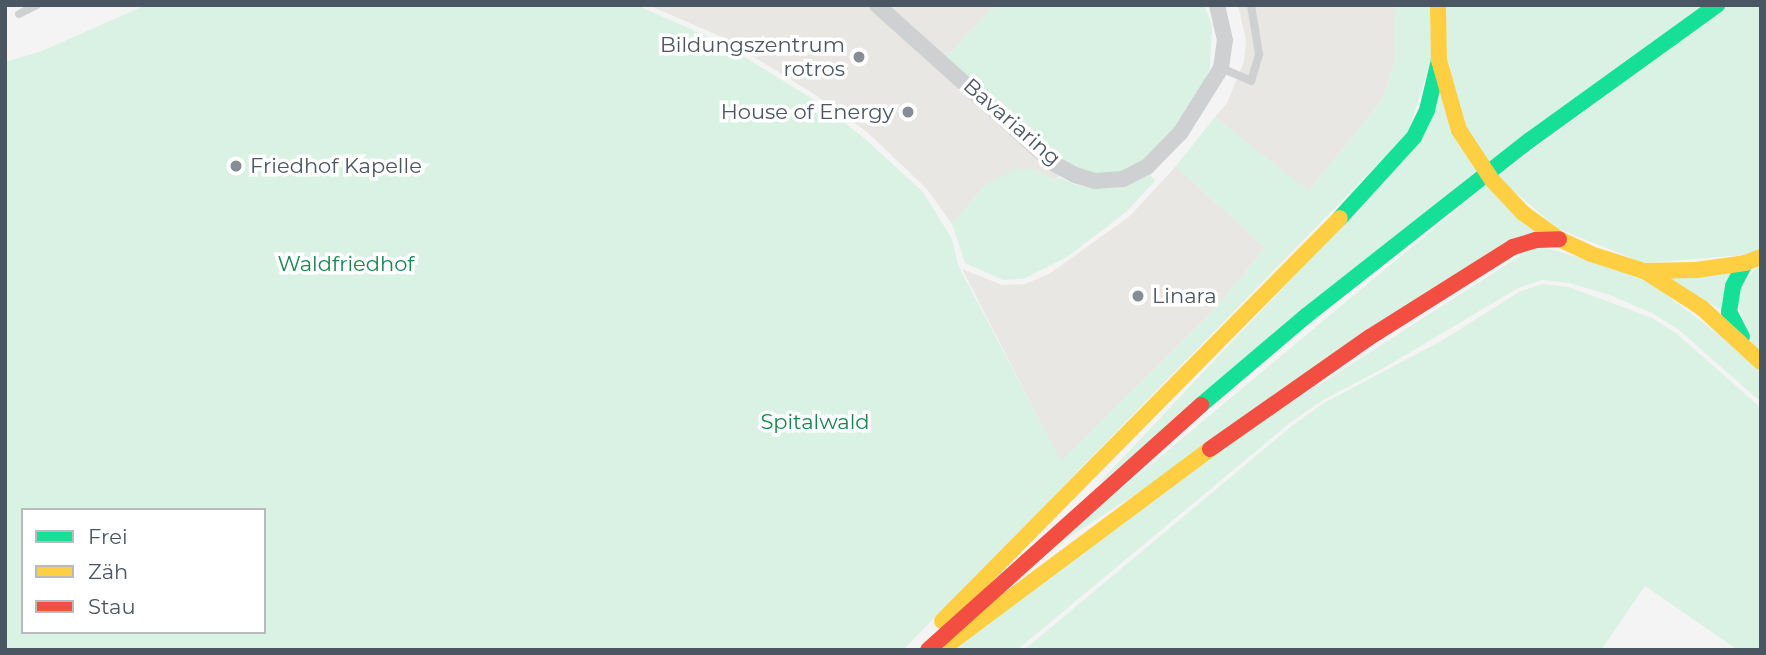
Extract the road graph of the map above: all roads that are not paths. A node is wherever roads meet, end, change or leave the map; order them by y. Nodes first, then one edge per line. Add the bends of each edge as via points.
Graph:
1 (37, 5) edge
2 (877, 5) edge
3 (1217, 5) edge
4 (1251, 5) edge
5 (1438, 5) edge
6 (1717, 5) edge
7 (19, 13) dead end
8 (1439, 60) junction
9 (1221, 68) junction
10 (1559, 239) junction
11 (1753, 260) edge
12 (1644, 271) junction
13 (1757, 358) edge
14 (926, 650) edge
15 (936, 650) edge

1 - 7 lane
2 - 9 street, Bavariaring via 1053,163 1095,181 1123,179 1147,167 1181,132
3 - 9 street, Bavariaring via 1225,40
4 - 9 lane via 1259,54 1251,81
5 - 8 main road
6 - 14 main road via 1530,140 1306,316
8 - 10 main road via 1459,130 1472,154 1523,213
8 - 14 main road via 1427,110 1414,137 1379,178 944,617
10 - 12 main road
10 - 15 main road via 1513,247 1370,337 1164,481 961,638
11 - 12 main road via 1696,270
11 - 13 main road via 1733,286 1729,312
12 - 13 main road via 1702,308

